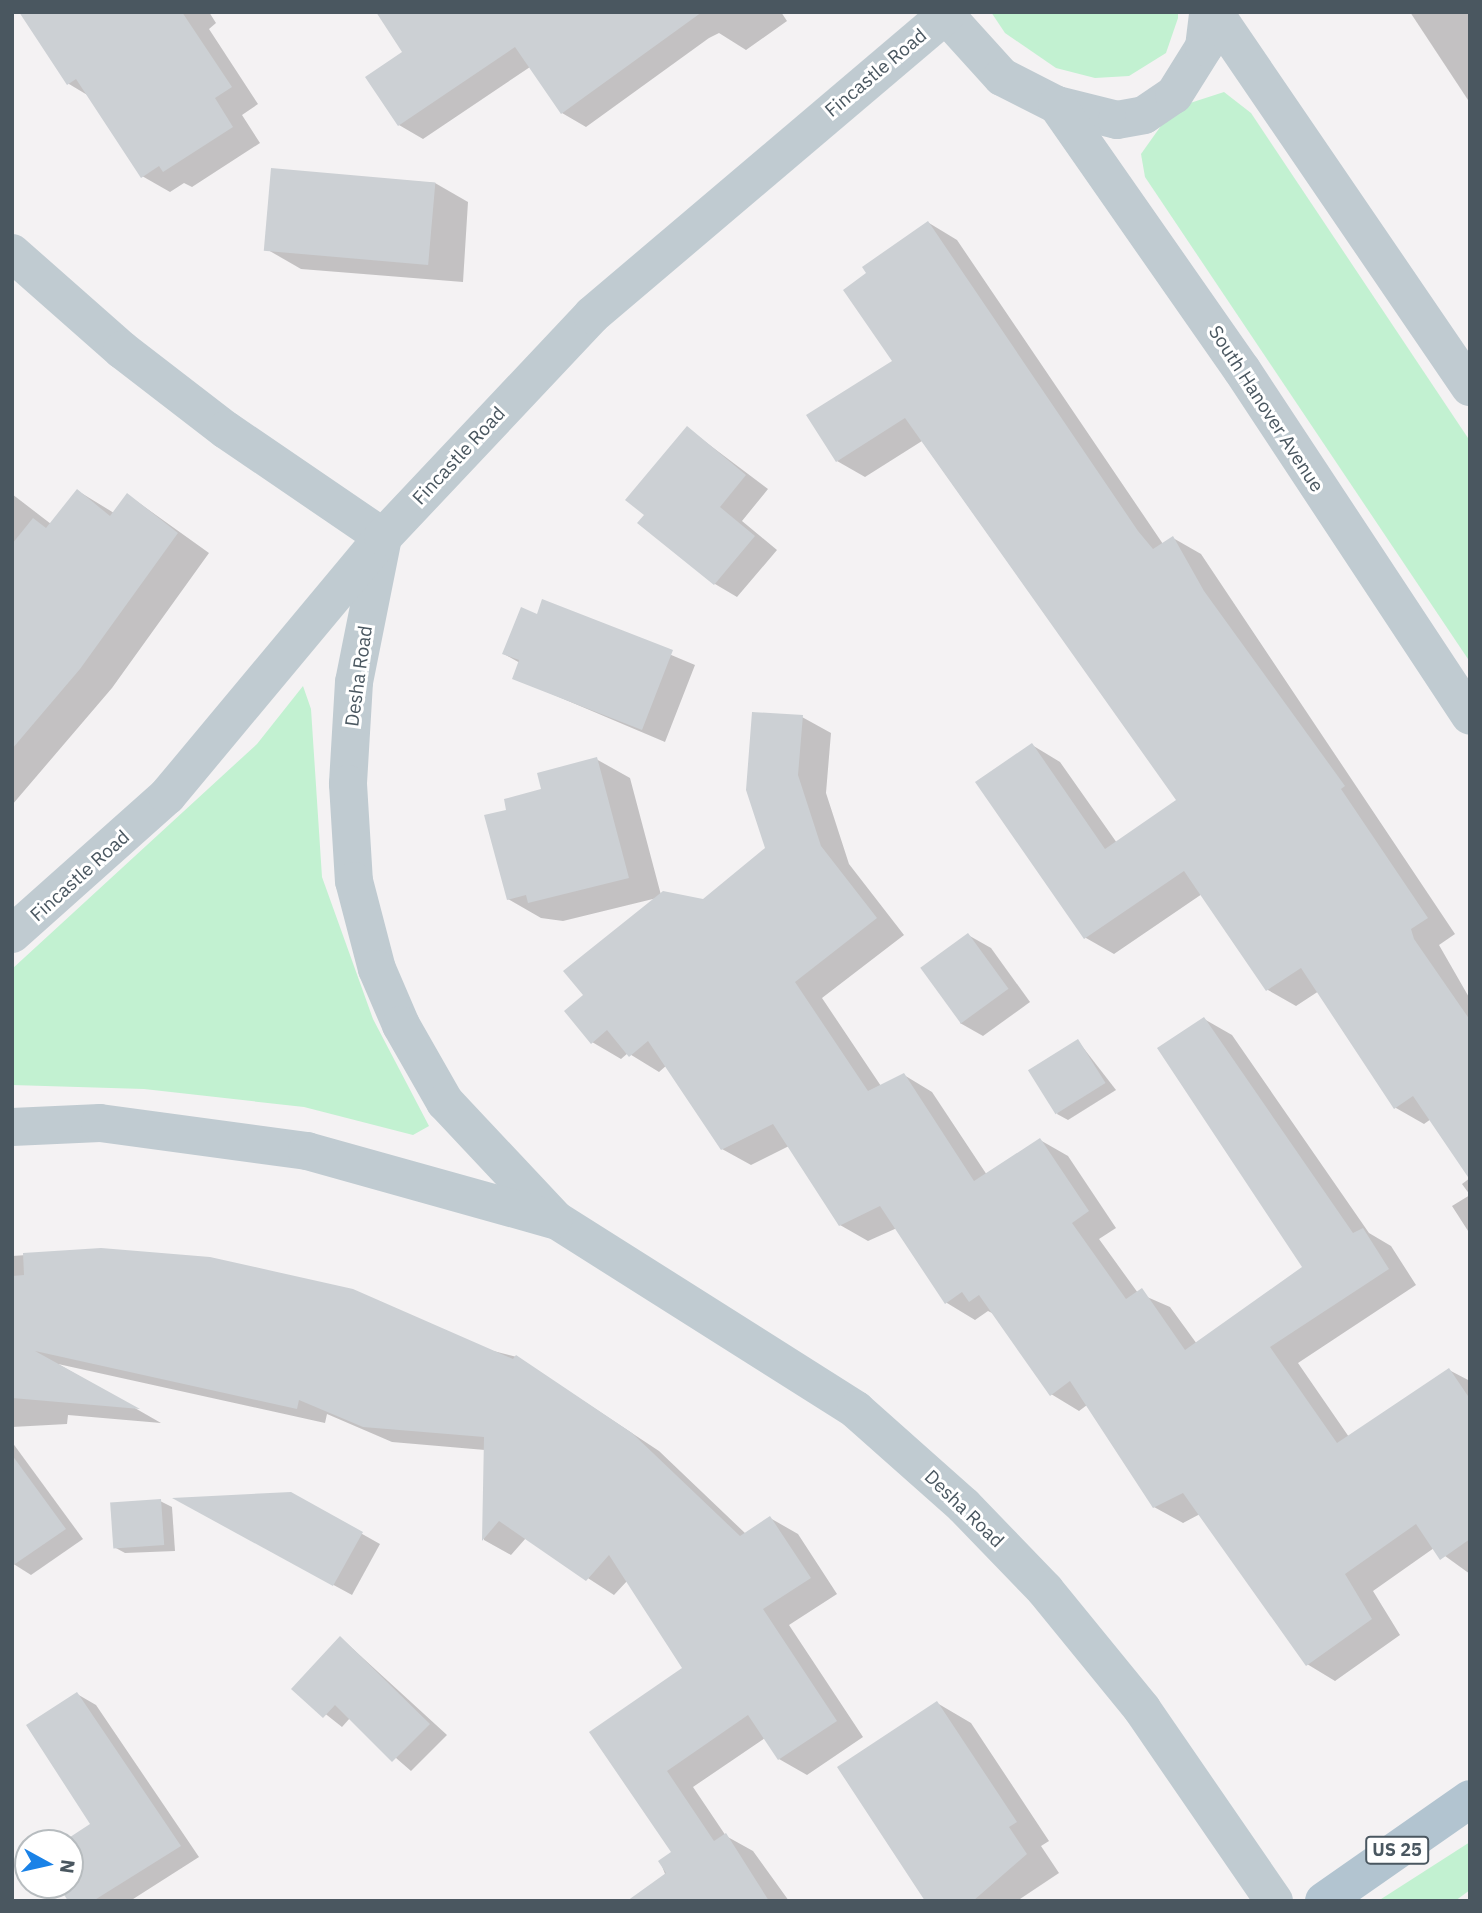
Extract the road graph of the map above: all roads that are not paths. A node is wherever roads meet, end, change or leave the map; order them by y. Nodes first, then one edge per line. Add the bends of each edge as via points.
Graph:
1 (1208, 12) edge
2 (1214, 12) edge
3 (944, 14) edge
4 (1057, 105) junction
5 (12, 253) edge
6 (1470, 387) edge
7 (383, 537) junction
8 (1470, 716) edge
9 (12, 934) edge
10 (12, 1127) edge
11 (556, 1220) junction
12 (1470, 1799) edge
13 (1274, 1901) edge
14 (1324, 1901) edge

1 - 4 street, South Hanover Avenue via 1204,47 1186,80 1153,110 1117,120
2 - 6 street
3 - 4 street, South Hanover Avenue via 1002,77
3 - 7 street, Fincastle Road via 592,316
4 - 8 street, South Hanover Avenue via 1242,370
5 - 7 street via 163,382
7 - 9 street, Fincastle Road via 167,796
7 - 11 street, Desha Road via 354,682 348,784 354,881 377,969 445,1102
10 - 11 street, Desha Road via 100,1123 307,1151
11 - 13 street, Desha Road via 856,1410 964,1506 1045,1590 1142,1709
12 - 14 main road, US 25

